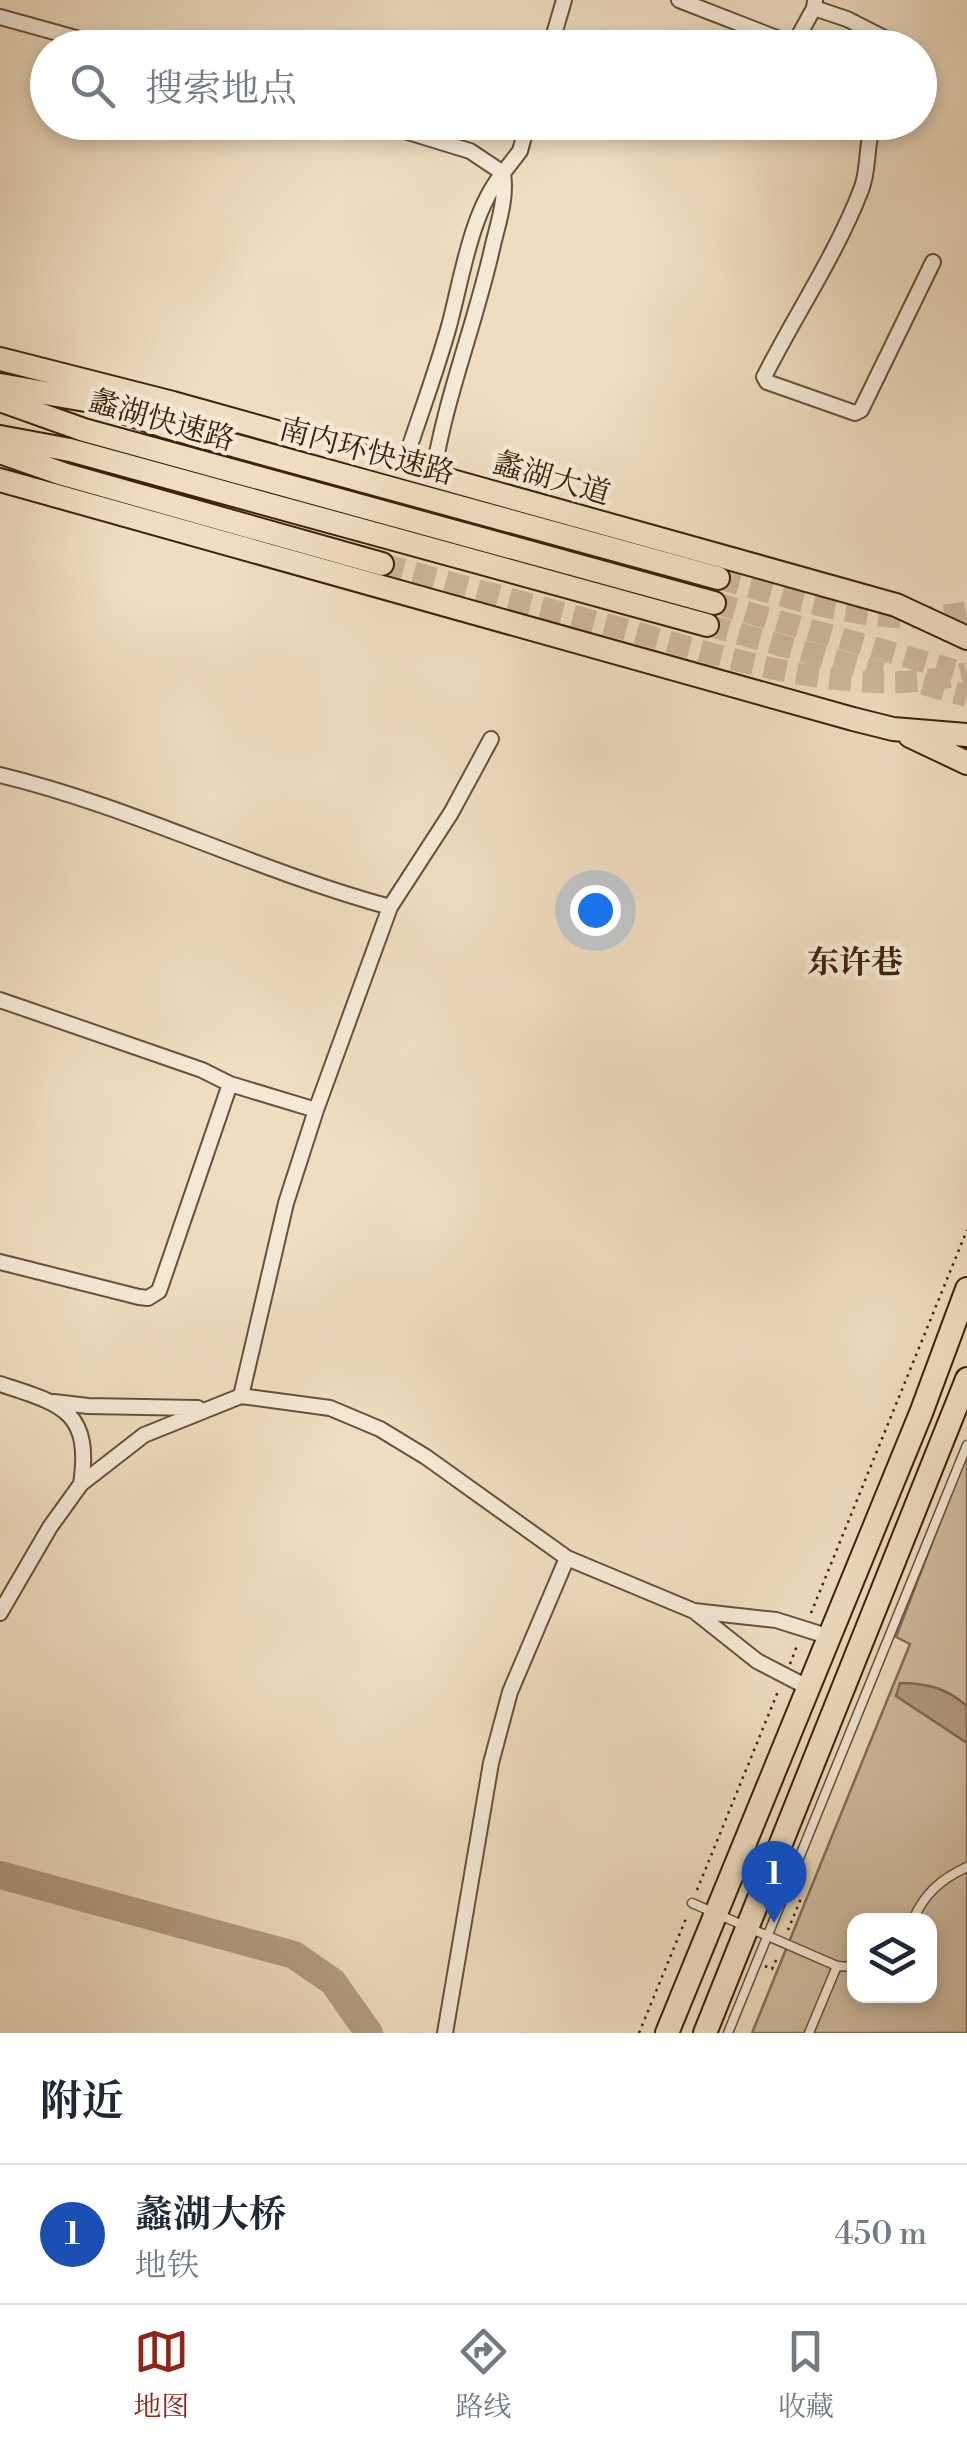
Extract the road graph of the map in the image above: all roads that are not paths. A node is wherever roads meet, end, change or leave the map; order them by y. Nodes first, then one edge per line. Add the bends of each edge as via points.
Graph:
1 (564, 0) edge
2 (679, 0) edge
3 (815, 4) edge
4 (0, 18) edge
5 (45, 30) edge
6 (555, 30) edge
7 (753, 30) edge
8 (801, 30) edge
9 (867, 30) edge
10 (432, 140) edge
11 (523, 140) edge
12 (870, 140) edge
13 (502, 172) junction
14 (933, 262) dead end
15 (0, 359) edge
16 (0, 385) edge
17 (0, 400) edge
18 (0, 437) edge
19 (0, 452) edge
20 (403, 467) junction
21 (434, 476) junction
22 (0, 480) edge
23 (382, 564) tunnel mouth
24 (718, 578) tunnel mouth
25 (896, 605) junction
26 (967, 618) edge
27 (967, 638) edge
28 (893, 729) junction
29 (967, 735) edge
30 (491, 739) dead end
31 (967, 763) edge
32 (0, 775) edge
33 (390, 907) junction
34 (0, 1000) edge
35 (230, 1084) junction
36 (316, 1110) junction
37 (0, 1262) edge
38 (967, 1288) edge
39 (967, 1379) edge
40 (0, 1384) edge
41 (241, 1396) junction
42 (54, 1402) junction
43 (206, 1408) junction
44 (967, 1446) edge
45 (81, 1484) junction
46 (567, 1558) junction
47 (694, 1611) junction
48 (0, 1613) edge
49 (830, 1637) junction
50 (809, 1688) junction
51 (967, 1867) edge
52 (692, 1903) dead end
53 (916, 1913) edge
54 (716, 1914) junction
55 (758, 1932) junction
56 (837, 1966) junction
57 (847, 1967) edge
58 (445, 2033) edge
59 (668, 2033) edge
60 (705, 2033) edge
61 (728, 2033) edge
62 (809, 2033) edge

1 - 6 street
2 - 7 street
3 - 8 street
3 - 9 street
4 - 5 street
10 - 13 street
11 - 13 street
12 - 14 street via 860,194 766,382 861,410
13 - 20 street via 489,189
13 - 21 street via 506,191 441,424
15 - 20 main road, 蠡湖大道
16 - 24 main road, 南内环快速路 via 91,401
17 - 18 main road, 蠡湖快速路 via 710,614
19 - 23 main road
20 - 21 main road, 蠡湖大道
21 - 25 main road, 蠡湖大道
22 - 28 main road
25 - 26 main road
25 - 27 main road, 蠡湖大道
28 - 29 main road
28 - 31 main road
30 - 33 street
32 - 33 street
33 - 36 street
34 - 35 street
35 - 36 street
35 - 37 street via 159,1291 148,1298
36 - 41 street via 286,1203
38 - 49 main road
39 - 55 main road via 834,1704
40 - 42 street
41 - 43 street
41 - 46 street via 330,1408 380,1429
42 - 43 street
42 - 45 street via 77,1423 86,1454
43 - 45 street via 144,1434
44 - 55 lane
45 - 48 street
46 - 47 street
46 - 58 street via 510,1692 490,1763
47 - 49 street via 776,1620
47 - 50 street via 757,1661
49 - 50 main road
50 - 54 main road
51 - 53 lane via 932,1888
52 - 54 lane
54 - 55 lane
54 - 59 main road
55 - 56 lane
55 - 60 main road
55 - 61 lane
56 - 57 lane
56 - 62 lane

